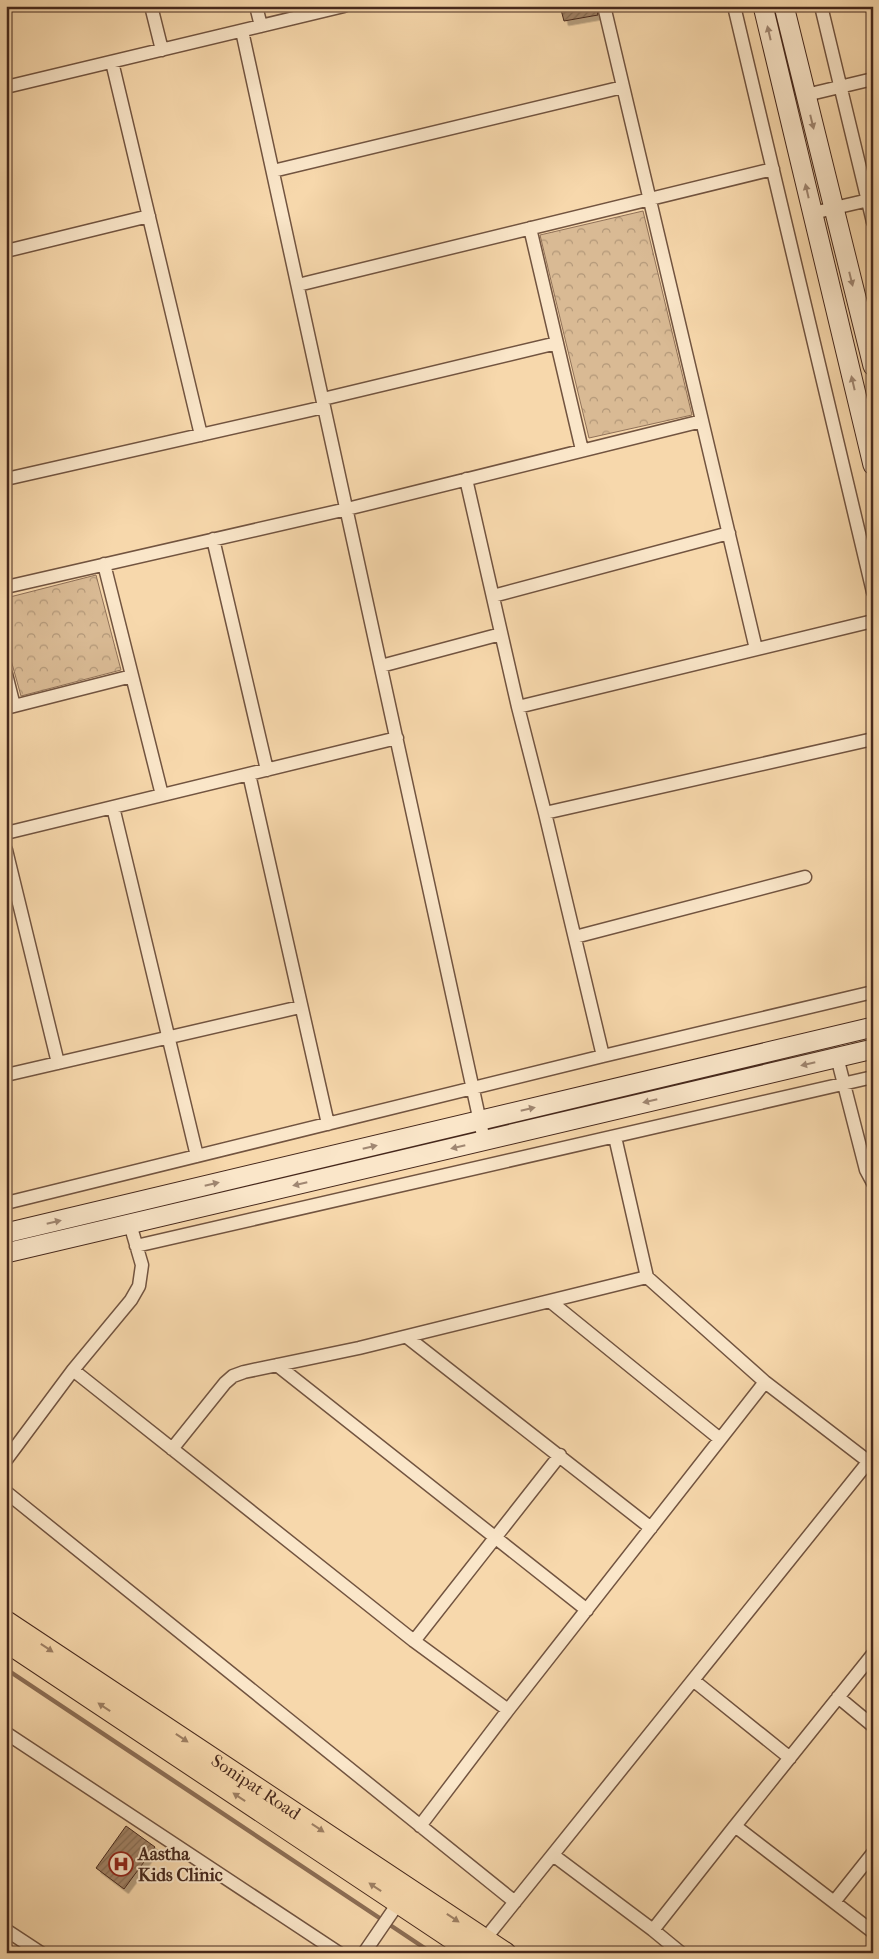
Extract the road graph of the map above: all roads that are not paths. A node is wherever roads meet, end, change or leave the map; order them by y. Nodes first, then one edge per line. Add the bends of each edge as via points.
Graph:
1 (151, 6) edge
2 (256, 6) edge
3 (344, 6) edge
4 (604, 6) edge
5 (734, 6) edge
6 (763, 6) edge
7 (784, 6) edge
8 (821, 6) edge
9 (261, 26) junction
10 (242, 31) junction
11 (162, 50) junction
12 (112, 62) junction
13 (873, 79) edge
14 (6, 87) edge
15 (624, 87) junction
16 (841, 87) junction
17 (806, 95) junction
18 (772, 169) junction
19 (273, 171) junction
20 (650, 199) junction
21 (870, 200) edge
22 (834, 208) junction
23 (812, 214) junction
24 (149, 216) junction
25 (873, 222) edge
26 (530, 228) junction
27 (6, 251) edge
28 (298, 286) junction
29 (557, 342) junction
30 (873, 366) edge
31 (323, 403) junction
32 (702, 420) junction
33 (201, 435) junction
34 (582, 450) junction
35 (873, 465) edge
36 (6, 479) edge
37 (466, 479) junction
38 (346, 509) junction
39 (729, 533) junction
40 (213, 539) junction
41 (104, 564) junction
42 (6, 587) edge
43 (873, 592) edge
44 (493, 596) junction
45 (873, 621) edge
46 (501, 634) junction
47 (756, 649) junction
48 (381, 666) junction
49 (6, 674) edge
50 (132, 676) junction
51 (10, 707) edge
52 (518, 707) junction
53 (397, 738) junction
54 (873, 739) edge
55 (266, 770) junction
56 (249, 774) junction
57 (162, 795) junction
58 (113, 807) junction
59 (546, 813) junction
60 (6, 833) edge
61 (6, 850) edge
62 (804, 877) dead end
63 (575, 937) junction
64 (873, 992) edge
65 (300, 1007) junction
66 (873, 1027) edge
67 (168, 1037) junction
68 (873, 1049) edge
69 (603, 1056) junction
70 (837, 1057) junction
71 (58, 1063) junction
72 (6, 1075) edge
73 (873, 1077) edge
74 (844, 1084) junction
75 (473, 1088) junction
76 (480, 1121) junction
77 (328, 1124) junction
78 (615, 1136) junction
79 (484, 1140) junction
80 (197, 1156) junction
81 (873, 1183) edge
82 (6, 1203) edge
83 (130, 1224) junction
84 (6, 1233) edge
85 (136, 1246) junction
86 (6, 1253) edge
87 (647, 1277) junction
88 (551, 1302) junction
89 (407, 1337) junction
90 (278, 1365) junction
91 (73, 1370) junction
92 (765, 1382) junction
93 (720, 1439) junction
94 (172, 1449) junction
95 (560, 1456) junction
96 (6, 1460) edge
97 (871, 1460) edge
98 (6, 1492) edge
99 (651, 1528) junction
100 (495, 1538) junction
101 (587, 1610) junction
102 (6, 1621) edge
103 (414, 1641) junction
104 (6, 1642) edge
105 (873, 1654) edge
106 (693, 1680) junction
107 (838, 1697) junction
108 (508, 1710) junction
109 (873, 1726) edge
110 (6, 1733) edge
111 (790, 1758) junction
112 (420, 1826) junction
113 (735, 1826) junction
114 (873, 1853) edge
115 (553, 1855) junction
116 (399, 1902) junction
117 (515, 1902) junction
118 (834, 1902) junction
119 (6, 1930) edge
120 (652, 1930) junction
121 (873, 1932) edge
122 (479, 1946) edge
123 (41, 1953) edge
124 (340, 1953) edge
125 (364, 1953) edge
126 (506, 1953) edge
127 (682, 1953) edge

1 - 11 street
2 - 9 street
3 - 9 street
4 - 15 street
5 - 18 street
23 -> 6 street
7 - 17 street
8 - 16 street
9 - 10 street
10 - 11 street
10 - 19 street
11 - 12 street
12 - 14 street
12 - 24 street
13 - 16 street
15 - 19 street
15 - 20 street
16 - 17 street
16 - 21 street
17 -> 22 street
18 - 20 street
18 - 43 street
19 - 28 street
20 - 26 street
20 - 32 street
21 - 22 street
21 - 25 street
22 - 23 street
22 -> 30 street
35 -> 23 street
24 - 27 street
24 - 33 street
26 - 28 street
26 - 29 street
28 - 31 street
29 - 31 street
29 - 34 street
31 - 33 street
31 - 38 street
32 - 34 street
32 - 39 street
33 - 36 street
34 - 37 street
37 - 38 street
37 - 44 street
38 - 40 street
38 - 48 street
39 - 44 street
39 - 47 street
40 - 41 street
40 - 55 street
41 - 42 street
41 - 50 street
44 - 46 street
45 - 47 street
46 - 48 street
46 - 52 street
47 - 52 street
48 - 53 street
49 - 51 street
50 - 51 street
50 - 57 street
52 - 59 street
53 - 55 street
53 - 75 street
54 - 59 street
55 - 56 street
56 - 57 street
56 - 65 street
57 - 58 street
58 - 60 street
58 - 67 street
59 - 63 street
61 - 71 street
62 - 63 street
63 - 69 street
64 - 69 street
65 - 67 street
65 - 77 street
76 -> 66 street
67 - 71 street
67 - 80 street
68 - 70 street
69 - 75 street
70 - 74 street
70 -> 79 street
71 - 72 street
73 - 74 street
74 - 78 street
74 - 81 street via 866,1170
75 - 76 street
75 - 77 street
76 - 79 street
84 -> 76 street
77 - 80 street
78 - 85 street
78 - 87 street
79 -> 83 street
80 - 82 street
83 - 85 street
83 - 86 street
85 - 91 street via 142,1265 139,1286
87 - 88 street
87 - 92 street
88 - 89 street
88 - 93 street
89 - 90 street
89 - 95 street
90 - 94 street via 233,1376
90 - 100 street
91 - 94 street
91 - 96 street
92 - 93 street
92 - 97 street
93 - 99 street
94 - 103 street
95 - 99 street
95 - 100 street
97 - 106 street
98 - 112 street
99 - 101 street
100 - 101 street
100 - 103 street
101 - 108 street
102 -> 116 main road, Sonipat Road
103 - 108 street
116 -> 104 main road, Sonipat Road
105 - 107 street
106 - 111 street
106 - 115 street
107 - 109 street
107 - 111 street
108 - 112 street
110 - 124 street
111 - 113 street
112 - 117 street
113 - 118 street
113 - 120 street
114 - 118 street
115 - 117 street
115 - 120 street
116 - 122 main road, Sonipat Road
116 - 125 street
117 - 122 street
118 - 121 street
119 - 123 street
120 - 127 street
122 - 126 main road, Sonipat Road

